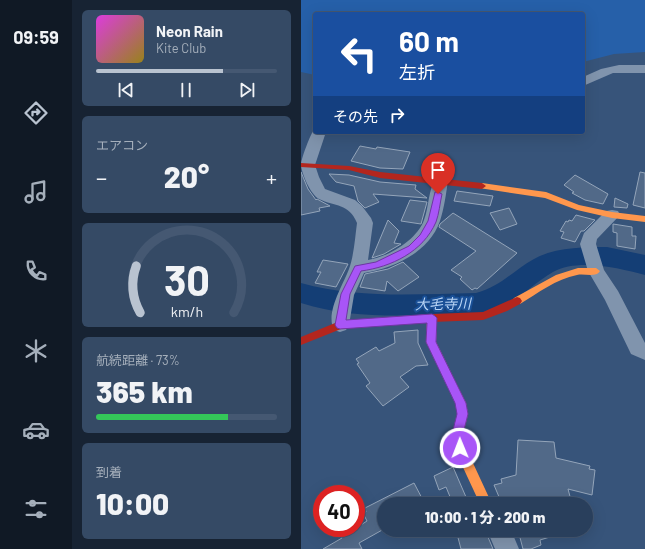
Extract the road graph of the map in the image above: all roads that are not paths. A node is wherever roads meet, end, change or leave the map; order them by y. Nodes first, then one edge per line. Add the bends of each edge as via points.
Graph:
1 (645, 69) edge
2 (585, 81) edge
3 (318, 134) edge
4 (304, 165) edge
5 (441, 181) junction
6 (612, 215) junction
7 (645, 219) edge
8 (358, 268) junction
9 (595, 269) junction
10 (432, 318) junction
11 (341, 319) junction
12 (301, 342) edge
13 (645, 352) edge
14 (483, 497) edge
15 (502, 537) edge
16 (507, 549) edge

1 - 2 street via 614,68
3 - 4 street
4 - 5 street via 349,168 380,175
4 - 8 street via 318,191 324,196 345,201 363,217 365,223
5 - 6 street via 546,194 577,207
5 - 8 street via 432,221 423,237 412,248 377,265
6 - 7 street
6 - 9 street via 590,237 588,244
8 - 11 street via 345,294
9 - 10 street via 559,277 504,308 483,316
9 - 13 street via 612,296 638,348
10 - 11 street
10 - 14 street via 431,342 461,403 463,414 459,430 460,448
11 - 12 street
15 - 16 street

